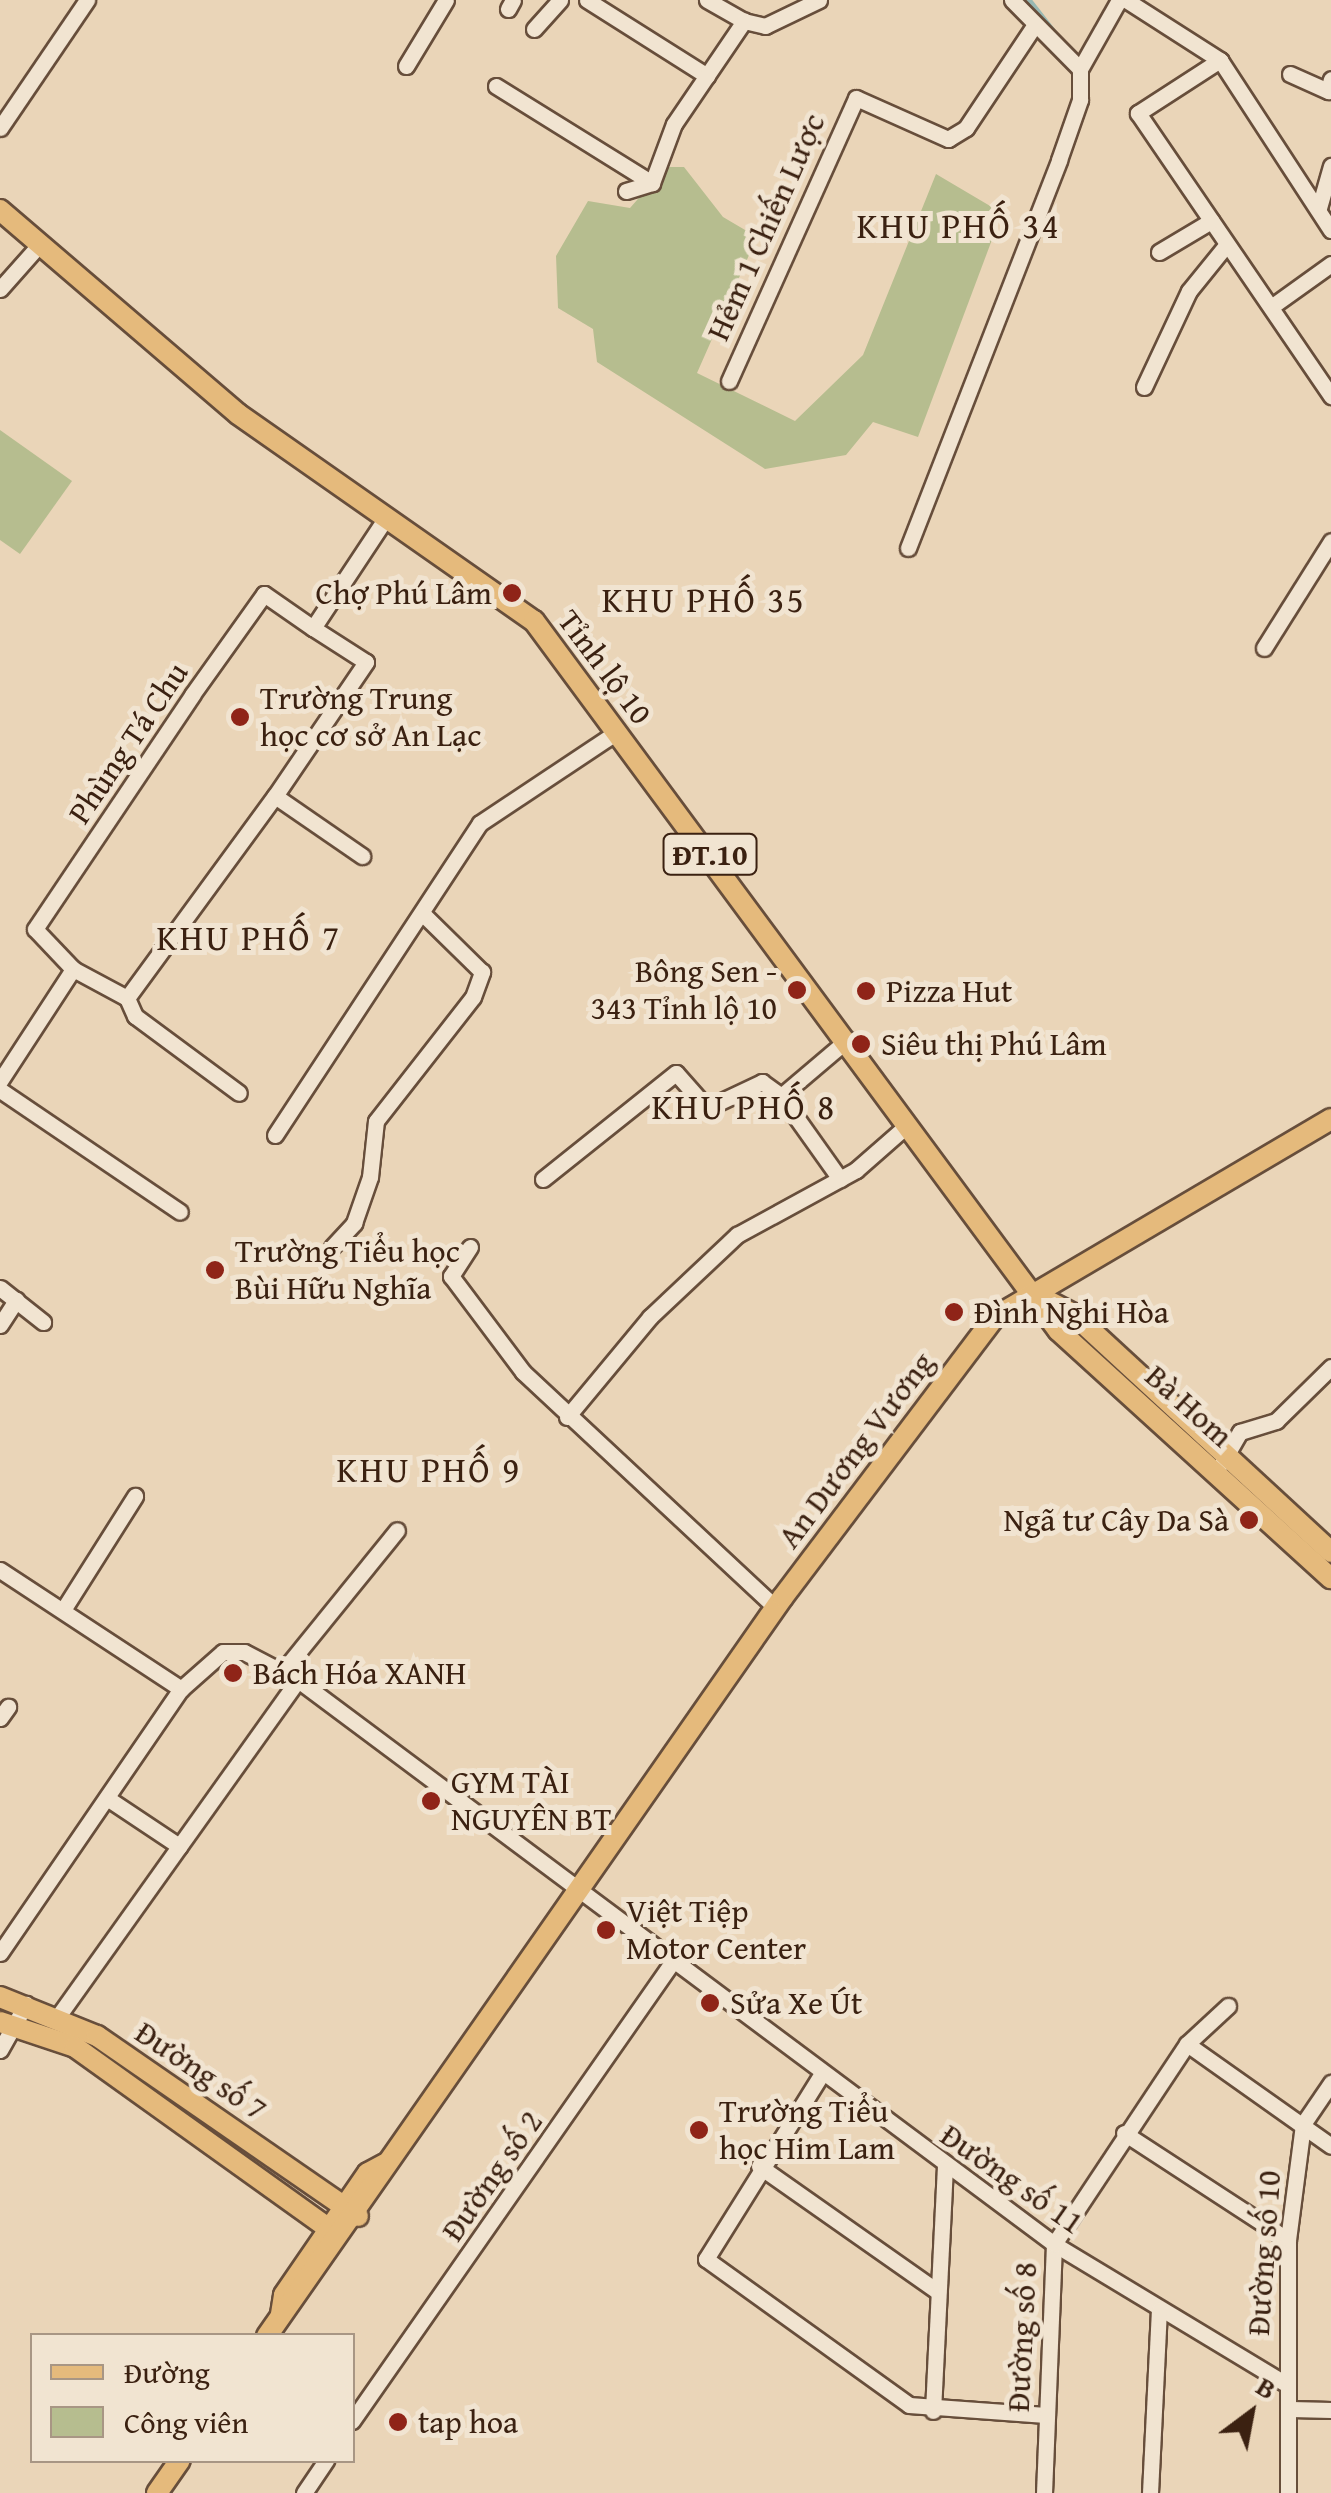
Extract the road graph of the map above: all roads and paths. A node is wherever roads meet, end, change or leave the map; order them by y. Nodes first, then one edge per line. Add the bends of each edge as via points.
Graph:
1 (87, 0) edge
2 (446, 0) edge
3 (560, 0) edge
4 (587, 0) edge
5 (707, 0) edge
6 (820, 0) edge
7 (1012, 0) edge
8 (1122, 0) edge
9 (744, 21) junction
10 (534, 28) dead end
11 (1032, 28) junction
12 (1220, 60) junction
13 (406, 66) dead end
14 (1080, 69) junction
15 (1290, 74) dead end
16 (707, 76) junction
17 (1331, 80) edge
18 (496, 86) dead end
19 (0, 128) edge
20 (1331, 166) edge
21 (652, 184) junction
22 (626, 191) dead end
23 (1320, 208) junction
24 (0, 210) edge
25 (1211, 220) junction
26 (1331, 230) edge
27 (1227, 244) junction
28 (39, 245) junction
29 (1159, 252) dead end
30 (1331, 264) edge
31 (0, 290) edge
32 (1271, 307) junction
33 (729, 381) dead end
34 (1144, 387) dead end
35 (1331, 396) edge
36 (387, 516) junction
37 (1331, 541) edge
38 (908, 548) dead end
39 (314, 628) junction
40 (1264, 648) dead end
41 (618, 732) junction
42 (275, 796) junction
43 (362, 856) dead end
44 (423, 914) junction
45 (73, 968) junction
46 (128, 998) junction
47 (847, 1040) junction
48 (0, 1081) edge
49 (0, 1090) edge
50 (239, 1093) dead end
51 (781, 1096) junction
52 (1331, 1119) edge
53 (906, 1126) junction
54 (274, 1135) dead end
55 (840, 1178) junction
56 (543, 1180) dead end
57 (180, 1212) dead end
58 (332, 1247) dead end
59 (470, 1248) dead end
60 (0, 1288) edge
61 (1037, 1295) junction
62 (16, 1300) junction
63 (43, 1322) dead end
64 (0, 1325) edge
65 (1331, 1367) edge
66 (567, 1417) junction
67 (1221, 1464) junction
68 (135, 1496) dead end
69 (397, 1530) dead end
70 (1331, 1552) edge
71 (0, 1570) edge
72 (1331, 1578) edge
73 (776, 1608) junction
74 (62, 1610) junction
75 (283, 1671) junction
76 (298, 1680) junction
77 (181, 1689) junction
78 (107, 1798) junction
79 (178, 1846) junction
80 (578, 1890) junction
81 (0, 1953) edge
82 (672, 1961) junction
83 (0, 1997) edge
84 (26, 2004) junction
85 (1228, 2006) dead end
86 (60, 2016) junction
87 (8, 2024) edge
88 (1187, 2044) junction
89 (0, 2050) edge
90 (821, 2075) junction
91 (1331, 2083) edge
92 (1303, 2124) junction
93 (1124, 2133) junction
94 (1331, 2146) edge
95 (759, 2166) junction
96 (946, 2166) junction
97 (352, 2211) junction
98 (336, 2234) junction
99 (1288, 2240) junction
100 (1054, 2244) junction
101 (938, 2292) junction
102 (1159, 2310) junction
103 (269, 2333) edge
104 (1284, 2383) junction
105 (1291, 2409) junction
106 (1331, 2410) edge
107 (933, 2411) junction
108 (1046, 2415) junction
109 (355, 2417) edge
110 (178, 2463) edge
111 (324, 2463) edge
112 (157, 2493) edge
113 (304, 2493) edge
114 (1044, 2493) edge
115 (1150, 2493) edge
116 (1288, 2493) edge

1 - 19 street
2 - 13 street
3 - 10 street
4 - 16 street
5 - 9 street
6 - 9 street via 765,26
7 - 11 street
8 - 12 street
8 - 14 street
9 - 16 street
11 - 14 street
11 - 33 street, Hẻm 1 Chiến Lược via 966,128 948,139 856,98
12 - 23 street
12 - 25 street via 1138,114
14 - 38 street via 1064,145
15 - 17 street via 1328,91
16 - 21 street via 674,124
18 - 21 street
20 - 23 street
21 - 22 street
23 - 26 street
24 - 28 main road, ĐT.10
25 - 27 street
25 - 29 street
27 - 32 street
27 - 34 street via 1189,290
28 - 31 street
28 - 36 main road, Tỉnh lộ 10 / ĐT.10 via 238,414
30 - 32 street
32 - 35 street
36 - 39 street
36 - 41 main road, Tỉnh lộ 10 / ĐT.10 via 534,621
37 - 40 street
39 - 42 street, Phùng Tá Chu via 366,662
39 - 45 street, Phùng Tá Chu via 264,594 253,608 35,929
41 - 44 street via 480,822
41 - 47 main road, Tỉnh lộ 10 / ĐT.10
42 - 43 street
42 - 46 street, Phùng Tá Chu
44 - 54 street
44 - 58 street via 482,972 473,997 376,1122 364,1192
45 - 46 street, Phùng Tá Chu
45 - 48 street
46 - 50 street via 136,1016
47 - 51 street
47 - 53 main road, Tỉnh lộ 10 / ĐT.10
49 - 57 street
51 - 55 street
51 - 56 street via 762,1082 706,1108 676,1074
52 - 61 main road, An Dương Vương
53 - 55 street
53 - 61 main road, Tỉnh lộ 10 / ĐT.10
55 - 66 street via 737,1235 650,1317
59 - 66 street via 451,1276
60 - 62 street
61 - 67 main road, Bà Hom / ĐT.10 via 1073,1314
61 - 73 main road, An Dương Vương via 996,1317
62 - 63 street
62 - 64 street
65 - 67 street via 1276,1421 1240,1432
66 - 73 street
67 - 70 main road, Bà Hom / ĐT.10
67 - 72 main road, Bà Hom / ĐT.10
68 - 74 street
69 - 75 street
71 - 74 street
73 - 80 main road, An Dương Vương
74 - 77 street
75 - 76 street, Đường số 11
75 - 77 street, Đường số 11 via 223,1652
76 - 79 street
76 - 80 street, Đường số 11
77 - 78 street
78 - 79 street
78 - 81 street
79 - 86 street
80 - 82 street, Đường số 11
80 - 97 main road, An Dương Vương
82 - 90 street, Đường số 11
82 - 109 street, Đường số 2
83 - 84 main road, Đường số 7
84 - 86 main road, Đường số 7
84 - 87 street
85 - 88 street, Đường số 8
86 - 97 main road, Đường số 7
87 - 89 street
87 - 98 main road, Đường số 7 via 75,2047
88 - 92 street
88 - 93 street, Đường số 8
90 - 95 street
90 - 96 street, Đường số 11
91 - 92 street, Đường số 10
92 - 94 street
92 - 99 street, Đường số 10
93 - 99 street
93 - 100 street, Đường số 8
95 - 101 street
95 - 107 street via 706,2259 909,2405
96 - 100 street, Đường số 11
96 - 101 street
97 - 98 main road, An Dương Vương
98 - 103 main road, An Dương Vương via 284,2295
99 - 104 street, Đường số 10
100 - 102 street, Đường số 11
100 - 108 street, Đường số 8
101 - 107 street
102 - 104 street, Đường số 11
102 - 115 street
104 - 105 street, Đường số 10
105 - 106 street
105 - 116 street, Đường số 10
107 - 108 street
108 - 114 street, Đường số 8
110 - 112 main road
111 - 113 street

